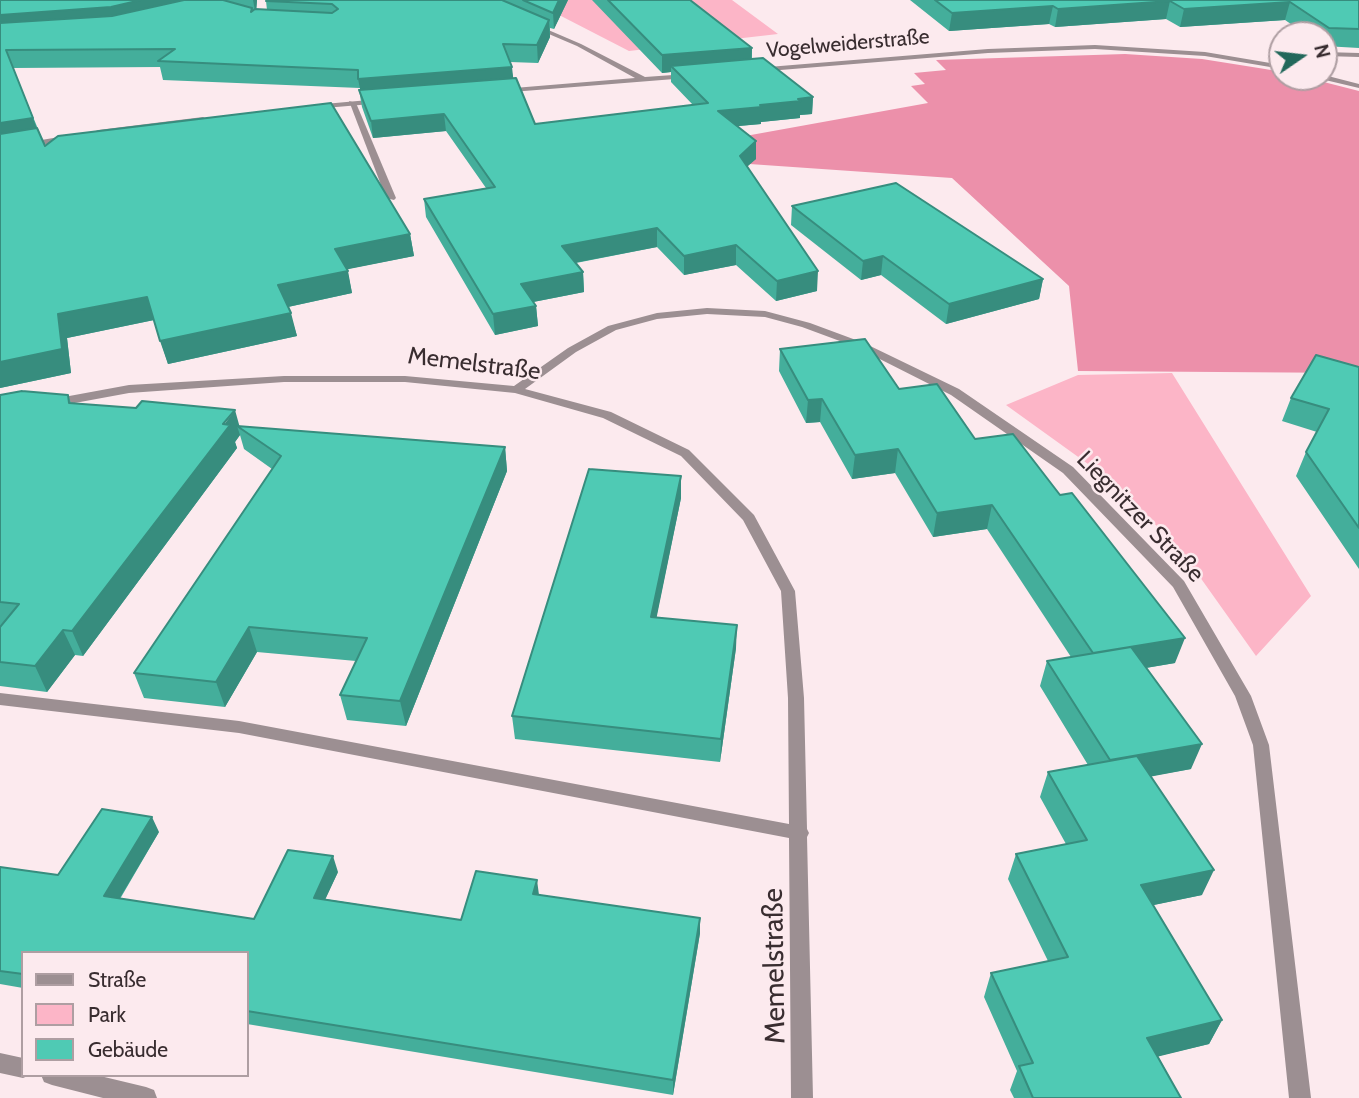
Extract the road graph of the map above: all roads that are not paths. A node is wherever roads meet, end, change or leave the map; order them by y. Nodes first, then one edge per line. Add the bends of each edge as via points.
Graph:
1 (520, 19) edge
2 (1338, 54) edge
3 (1359, 55) edge
4 (1267, 63) edge
5 (751, 70) edge
6 (698, 75) edge
7 (644, 79) junction
8 (1338, 81) edge
9 (1359, 86) edge
10 (491, 92) edge
11 (394, 100) edge
12 (352, 103) junction
13 (297, 109) edge
14 (215, 117) edge
15 (93, 133) edge
16 (79, 136) edge
17 (0, 150) edge
18 (390, 198) edge
19 (516, 390) junction
20 (38, 406) edge
21 (0, 699) edge
22 (800, 833) junction
23 (0, 1063) edge
24 (21, 1068) edge
25 (60, 1077) edge
26 (146, 1098) edge
27 (802, 1098) edge
28 (1300, 1098) edge

1 - 7 street
2 - 3 street
4 - 5 street, Vogelweiderstraße via 1094,47
6 - 7 street
7 - 10 street
8 - 9 street
11 - 12 street
12 - 13 street
12 - 18 street
14 - 15 street
16 - 17 street
19 - 20 street, Memelstraße via 405,379 284,379 129,389
19 - 22 street, Memelstraße via 607,415 685,453 749,518 788,591
19 - 28 street, Liegnitzer Straße via 572,349 612,328 657,316 707,311 765,314 860,345 955,392 1069,470 1179,584 1243,696 1261,745
21 - 22 street via 239,727
22 - 27 street, Memelstraße
23 - 24 street
25 - 26 street

